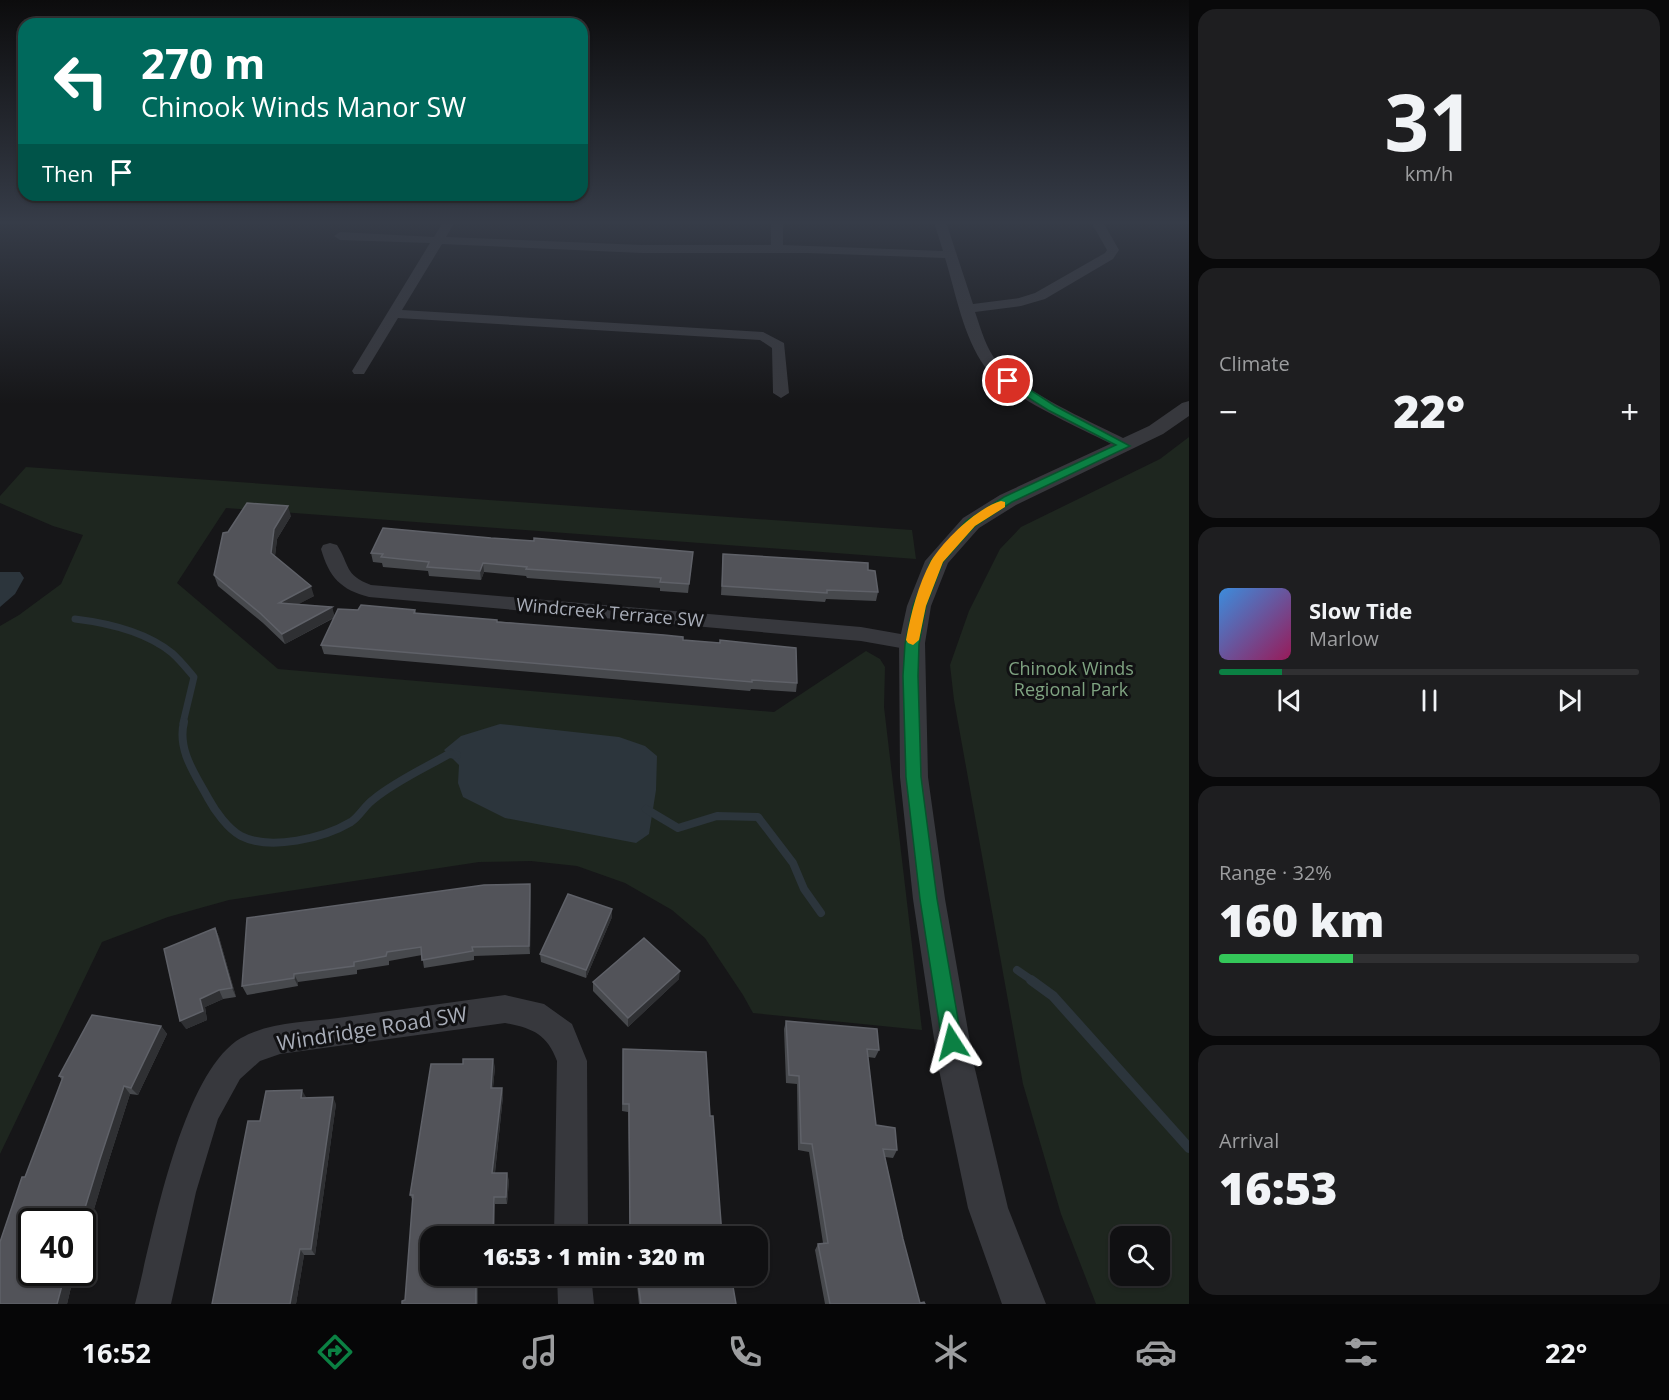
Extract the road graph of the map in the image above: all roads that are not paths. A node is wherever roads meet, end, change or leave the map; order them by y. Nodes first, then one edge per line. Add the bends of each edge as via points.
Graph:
1 (412, 283) edge
2 (960, 283) edge
3 (1063, 283) edge
4 (968, 309) junction
5 (393, 314) junction
6 (359, 371) dead end
7 (781, 393) dead end
8 (1189, 407) edge
9 (1125, 446) junction
10 (330, 549) dead end
11 (912, 644) junction
12 (571, 1226) edge
13 (575, 1286) edge
14 (153, 1304) edge
15 (576, 1304) edge
16 (1024, 1304) edge

1 - 5 street
2 - 4 street
3 - 4 street via 1021,302
4 - 9 street via 984,352 1008,381
5 - 6 street
5 - 7 street via 763,336 779,348
8 - 9 street
9 - 11 street via 1008,500 970,523 937,561 920,606
10 - 11 street, Windcreek Terrace SW via 338,572 352,586 369,591 861,634
11 - 16 street via 914,777 928,899 956,1065 988,1208
12 - 14 street, Windridge Road SW via 572,1061 562,1034 534,1014 505,1009 280,1040 251,1049 229,1068 204,1113
13 - 15 street

